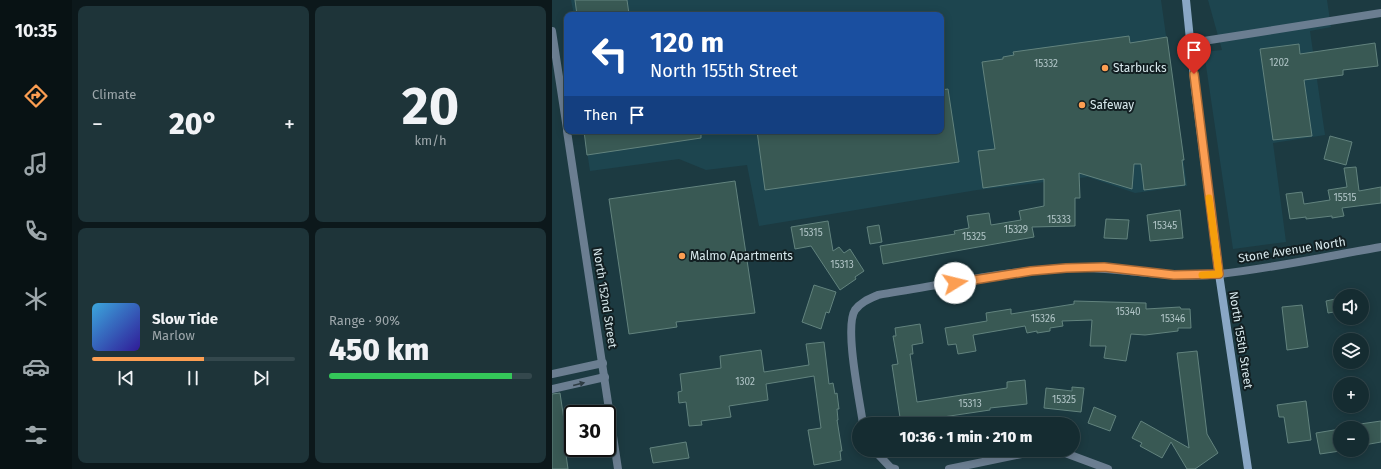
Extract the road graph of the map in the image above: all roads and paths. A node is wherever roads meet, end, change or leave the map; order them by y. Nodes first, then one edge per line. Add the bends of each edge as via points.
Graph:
1 (1186, 0) edge
2 (1381, 12) edge
3 (552, 31) edge
4 (1191, 43) junction
5 (564, 110) edge
6 (568, 134) edge
7 (1381, 247) edge
8 (1219, 274) junction
9 (603, 363) junction
10 (552, 374) edge
11 (605, 377) junction
12 (552, 389) edge
13 (862, 417) edge
14 (881, 457) edge
15 (1007, 457) edge
16 (1076, 457) edge
17 (618, 469) edge
18 (895, 469) edge
19 (949, 469) edge
20 (1108, 469) edge
21 (1248, 469) edge

1 - 4 street, North 155th Street
2 - 4 street
3 - 5 street, North 152nd Street
4 - 8 street, North 155th Street
6 - 9 street, North 152nd Street
7 - 8 street, Stone Avenue North
8 - 13 street, Stone Avenue North via 1174,275 1104,267 1031,271 878,295 865,300 855,311 850,330
8 - 21 street, North 155th Street
9 - 10 street
9 - 11 street, North 152nd Street
12 -> 11 street
11 - 17 street, North 152nd Street
14 - 18 street
15 - 19 street
16 - 20 street

